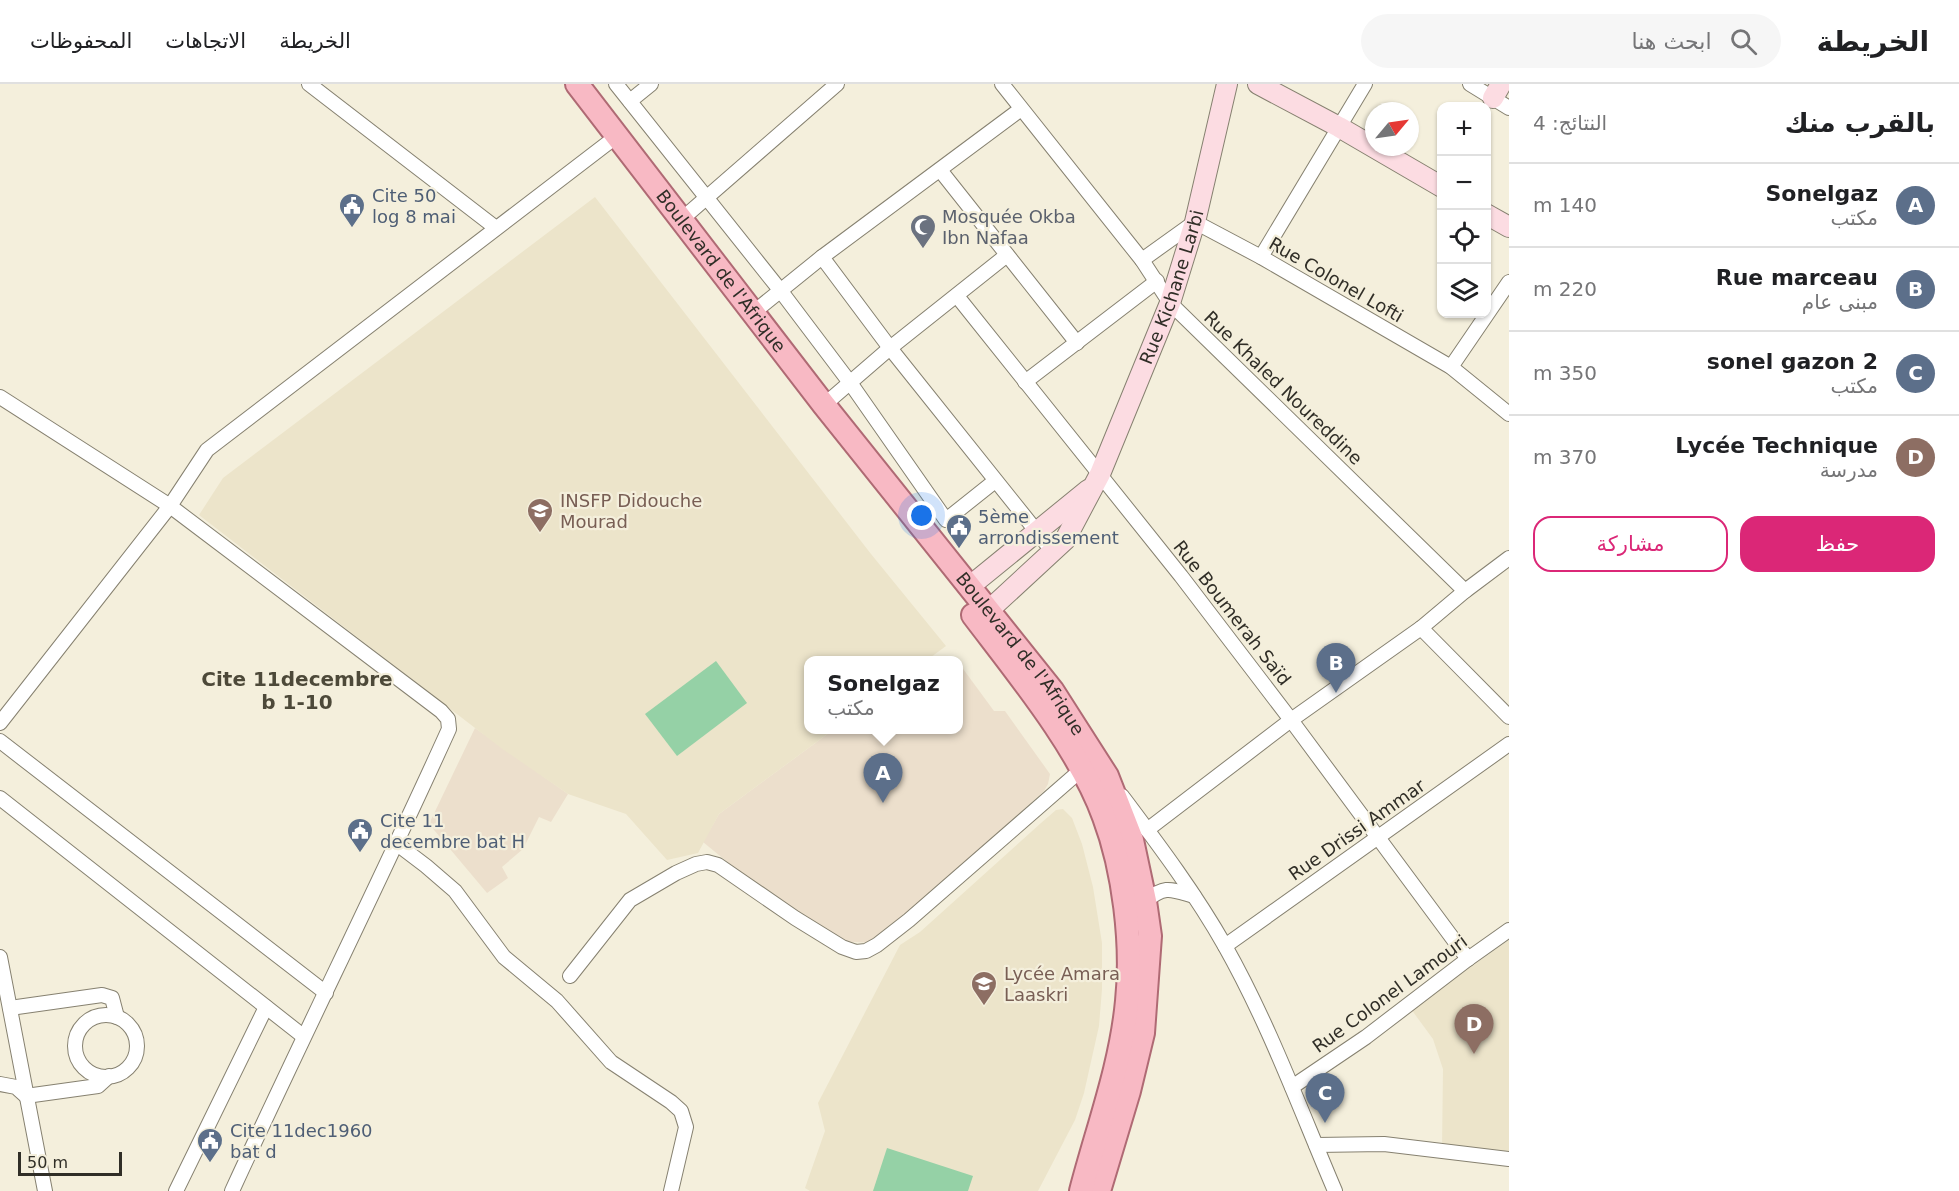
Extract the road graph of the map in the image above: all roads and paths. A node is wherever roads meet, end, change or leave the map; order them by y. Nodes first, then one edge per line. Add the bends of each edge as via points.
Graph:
1 (309, 84) edge
2 (563, 84) edge
3 (577, 84) edge
4 (616, 84) edge
5 (651, 84) edge
6 (837, 84) edge
7 (1002, 84) edge
8 (1227, 84) edge
9 (1258, 84) edge
10 (1365, 84) edge
11 (1470, 84) edge
12 (1501, 96) edge
13 (630, 101) junction
14 (1021, 109) junction
15 (1339, 127) junction
16 (613, 139) junction
17 (939, 170) junction
18 (1437, 184) edge
19 (707, 198) junction
20 (1491, 217) edge
21 (682, 219) junction
22 (1195, 222) junction
23 (1509, 227) edge
24 (496, 228) junction
25 (1007, 255) junction
26 (822, 257) junction
27 (1261, 257) junction
28 (1142, 260) junction
29 (1157, 281) junction
30 (1509, 282) edge
31 (780, 290) junction
32 (957, 296) junction
33 (1170, 303) junction
34 (754, 312) junction
35 (1077, 343) junction
36 (890, 348) junction
37 (1451, 367) junction
38 (1025, 382) junction
39 (851, 384) junction
40 (0, 397) edge
41 (825, 405) junction
42 (1509, 414) edge
43 (1098, 479) junction
44 (995, 481) junction
45 (170, 506) junction
46 (1037, 532) junction
47 (1053, 552) junction
48 (1509, 558) edge
49 (969, 587) junction
50 (1465, 591) junction
51 (988, 611) junction
52 (1421, 628) junction
53 (1509, 717) edge
54 (1292, 720) junction
55 (0, 723) edge
56 (0, 741) edge
57 (1509, 744) edge
58 (1081, 770) junction
59 (1107, 776) junction
60 (0, 798) edge
61 (1148, 830) junction
62 (1377, 838) junction
63 (397, 844) junction
64 (1194, 896) junction
65 (1145, 901) junction
66 (1509, 930) edge
67 (1225, 946) junction
68 (0, 957) edge
69 (1468, 959) junction
70 (570, 976) dead end
71 (326, 993) junction
72 (266, 1007) junction
73 (10, 1008) junction
74 (117, 1017) junction
75 (303, 1036) junction
76 (108, 1077) junction
77 (0, 1084) edge
78 (1292, 1087) junction
79 (26, 1096) junction
80 (1316, 1145) junction
81 (1509, 1159) edge
82 (45, 1191) edge
83 (176, 1191) edge
84 (232, 1191) edge
85 (671, 1191) edge
86 (1081, 1191) edge
87 (1099, 1191) edge
88 (1335, 1191) edge

1 - 24 street
2 - 16 main road, Boulevard de l'Afrique
3 - 16 main road, Boulevard de l'Afrique
4 - 13 street
5 - 13 street
6 - 19 street
7 - 14 street, Rue Khaled Noureddine
8 - 22 street, Rue Kichane Larbi
9 - 15 street
10 - 15 street
11 - 12 street
13 - 19 street
14 - 17 street
14 - 28 street, Rue Khaled Noureddine
15 - 18 street
15 - 27 street
16 - 21 main road, Boulevard de l'Afrique
16 - 24 street
16 - 58 main road, Boulevard de l'Afrique via 974,616 1053,724
17 - 25 street
17 - 26 street
19 - 21 street
19 - 31 street
20 - 23 street
21 - 34 main road, Boulevard de l'Afrique
22 - 27 street, Rue Colonel Lofti
22 - 28 street
22 - 33 street, Rue Kichane Larbi
24 - 45 street via 207,450
25 - 32 street
25 - 35 street
26 - 31 street
26 - 36 street
27 - 37 street, Rue Colonel Lofti
28 - 29 street, Rue Khaled Noureddine
29 - 33 street, Rue Khaled Noureddine
29 - 35 street
30 - 37 street
31 - 34 street
31 - 39 street
32 - 36 street
32 - 38 street, Rue Boumerah Saïd
33 - 43 street, Rue Kichane Larbi
33 - 50 street, Rue Khaled Noureddine
34 - 41 main road, Boulevard de l'Afrique
35 - 38 street
36 - 39 street
36 - 44 street
37 - 42 street, Rue Colonel Lofti
38 - 43 street, Rue Boumerah Saïd
39 - 41 street
39 - 44 street via 946,520
40 - 45 street
41 - 49 main road, Boulevard de l'Afrique
43 - 46 street, Rue Kichane Larbi
43 - 47 street, Rue Kichane Larbi via 1065,540
43 - 54 street, Rue Boumerah Saïd via 1181,576
44 - 46 street
45 - 55 street
45 - 63 street via 448,719 449,729
46 - 47 street
46 - 49 street, Rue Kichane Larbi
47 - 51 street, Rue Kichane Larbi
48 - 50 street
49 - 51 main road, Boulevard de l'Afrique
50 - 52 street
51 - 59 main road, Boulevard de l'Afrique via 1052,690
52 - 53 street
52 - 54 street
54 - 61 street
54 - 62 street, Rue Boumerah Saïd
56 - 71 street
57 - 62 street, Rue Drissi Ammar
58 - 70 street via 909,920 866,951 842,947 718,865 707,862 676,873 630,900
58 - 86 main road, Boulevard de l'Afrique via 1104,817 1120,875 1129,938 1127,1001 1117,1062
59 - 61 street
59 - 65 main road, Boulevard de l'Afrique via 1132,840
60 - 72 street
61 - 64 street
62 - 67 street, Rue Drissi Ammar
62 - 69 street, Rue Boumerah Saïd
63 - 71 street
63 - 85 street via 454,891 504,957 557,1001 611,1062 681,1111 686,1127
64 - 65 street via 1159,891
64 - 67 street
65 - 87 main road, Boulevard de l'Afrique via 1150,936 1143,1033
66 - 69 street, Rue Colonel Lamouri
67 - 78 street
68 - 73 street
69 - 78 street, Rue Colonel Lamouri via 1366,1037
71 - 75 street
72 - 75 street
72 - 83 street
73 - 74 street via 102,995 112,998
73 - 79 street
74 - 76 street via 134,1033 137,1049 125,1070
74 - 76 street via 97,1016 88,1020 75,1046 89,1072
75 - 84 street
76 - 79 street via 98,1086
77 - 79 street via 16,1087
78 - 80 street
79 - 82 street
80 - 81 street via 1384,1144
80 - 88 street

